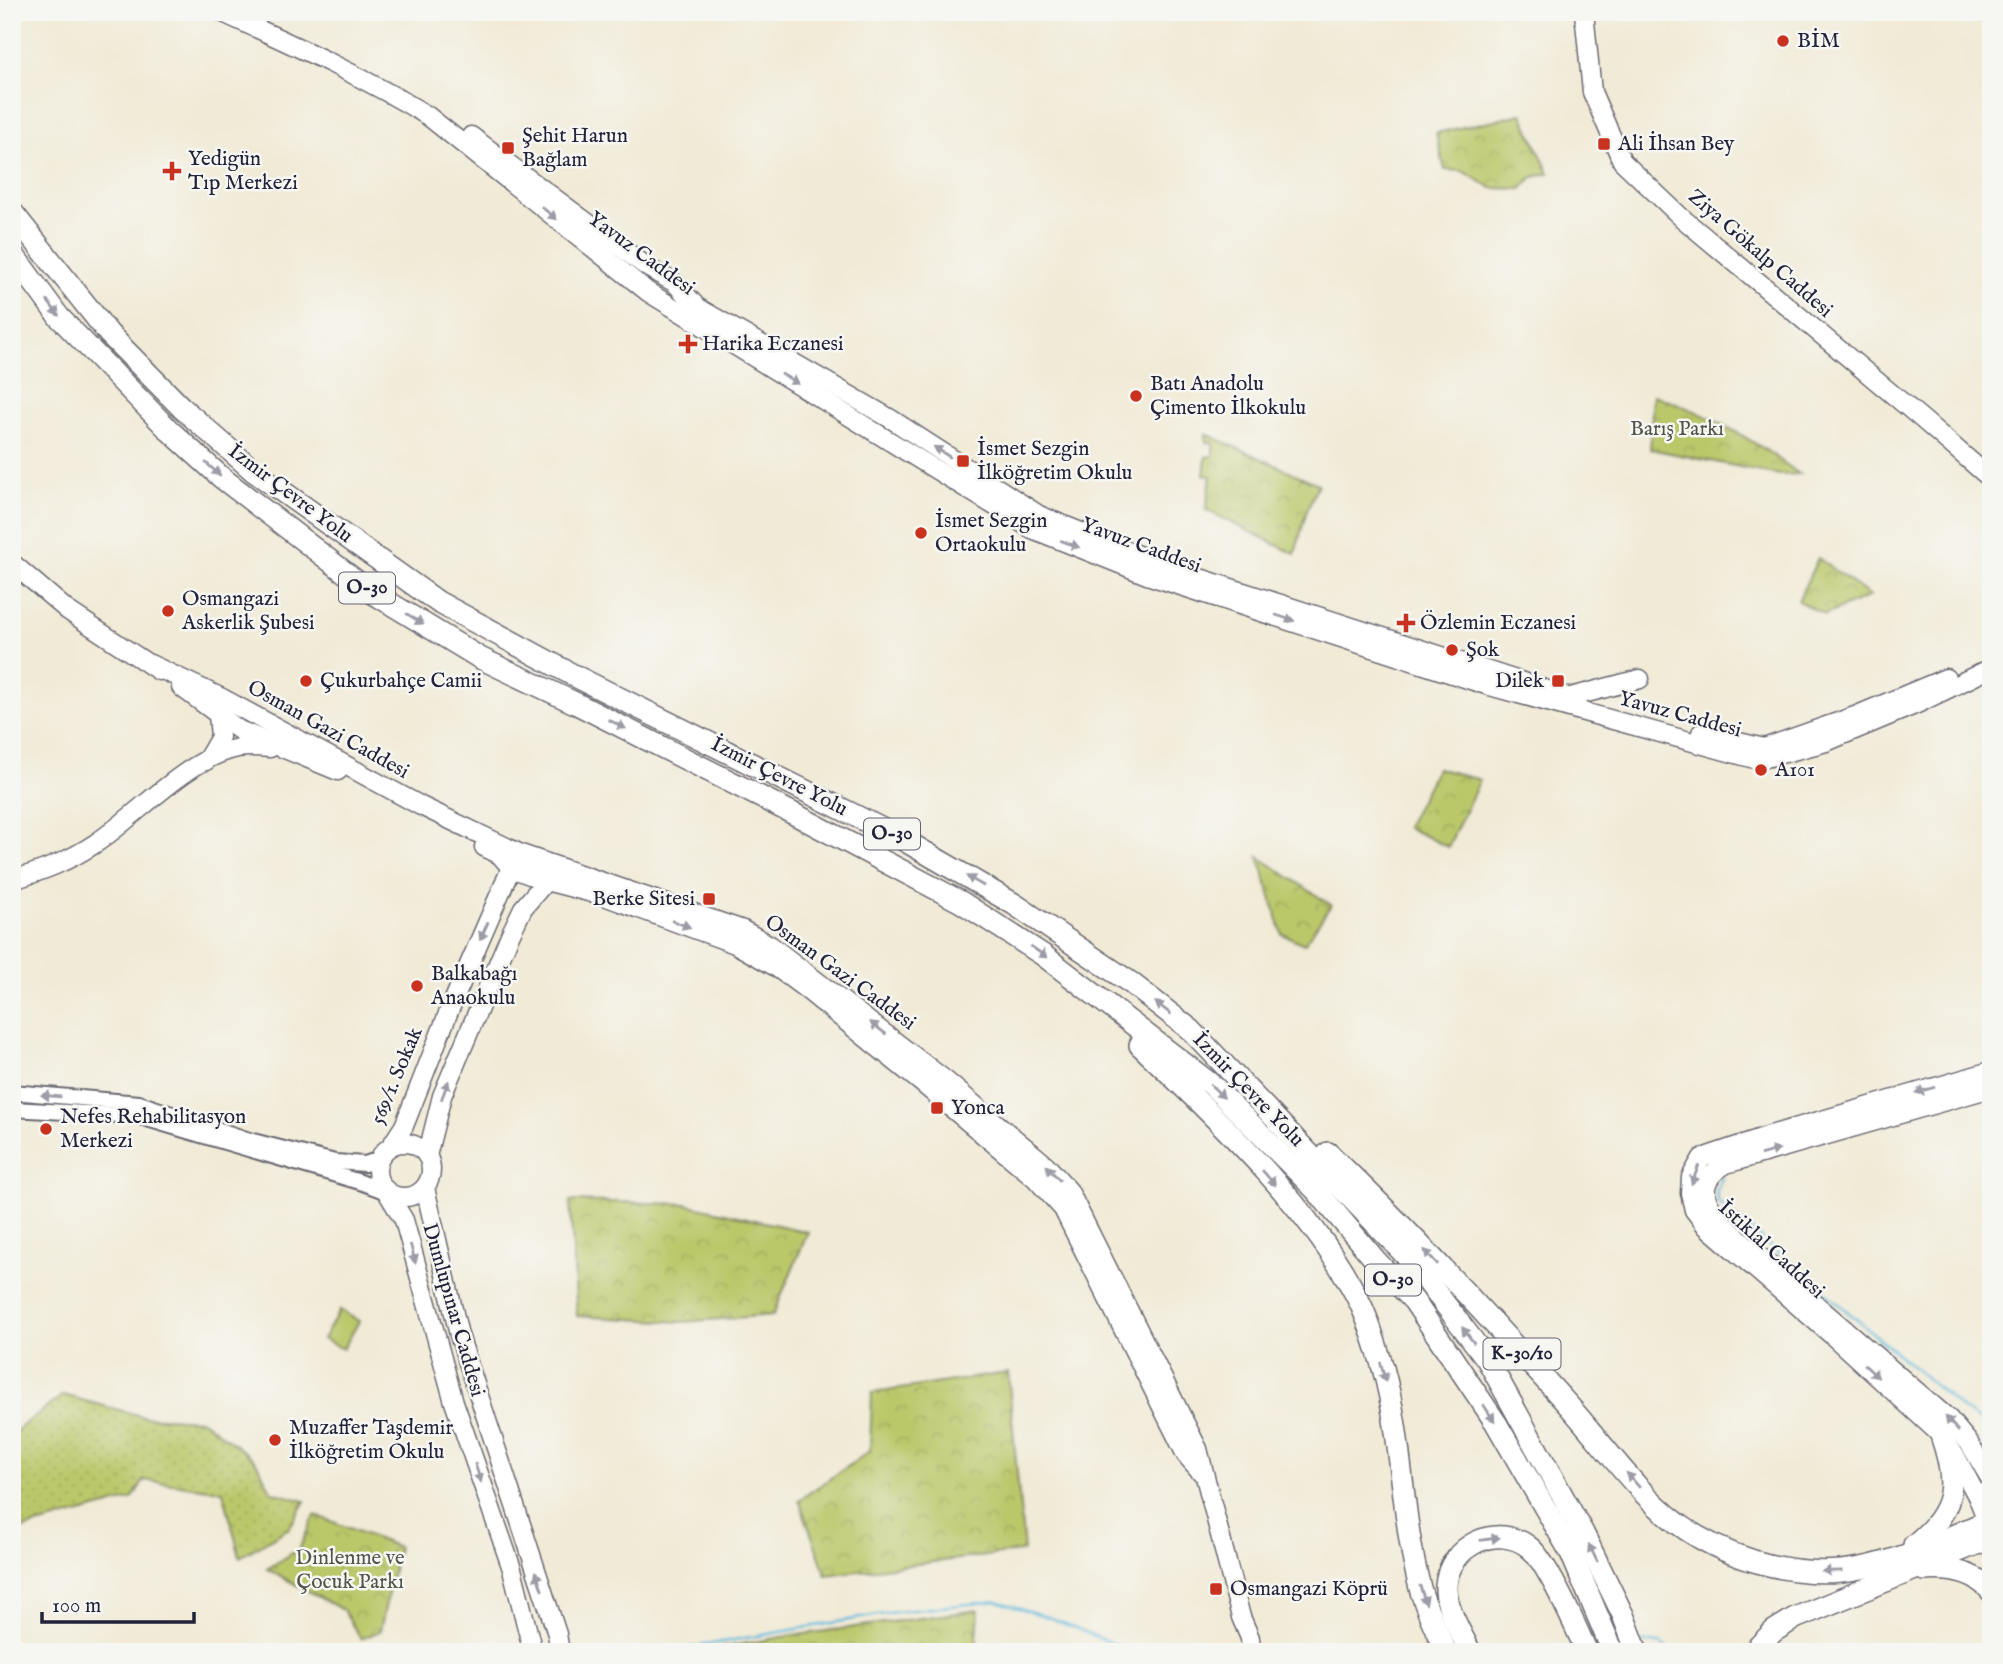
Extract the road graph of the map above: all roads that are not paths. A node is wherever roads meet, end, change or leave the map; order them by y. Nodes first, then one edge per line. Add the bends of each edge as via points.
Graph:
1 (221, 12) edge
2 (244, 12) edge
3 (1584, 12) edge
4 (12, 212) edge
5 (12, 253) edge
6 (660, 274) junction
7 (648, 292) junction
8 (1991, 479) edge
9 (12, 564) edge
10 (1991, 659) edge
11 (150, 664) junction
12 (1991, 668) edge
13 (1640, 678) dead end
14 (1571, 697) junction
15 (218, 714) junction
16 (243, 723) junction
17 (232, 749) junction
18 (284, 749) junction
19 (206, 761) junction
20 (516, 861) junction
21 (554, 864) junction
22 (12, 880) edge
23 (546, 881) junction
24 (1104, 1004) junction
25 (1191, 1030) junction
26 (1991, 1071) edge
27 (1991, 1088) edge
28 (12, 1092) edge
29 (12, 1109) edge
30 (385, 1153) junction
31 (427, 1156) junction
32 (425, 1188) junction
33 (387, 1192) junction
34 (1941, 1435) junction
35 (1203, 1474) junction
36 (1991, 1479) edge
37 (1990, 1527) edge
38 (1905, 1564) junction
39 (1991, 1591) edge
40 (1241, 1617) junction
41 (560, 1649) edge
42 (533, 1650) edge
43 (1243, 1652) edge
44 (1251, 1652) edge
45 (1446, 1652) edge
46 (1470, 1652) edge
47 (1587, 1652) edge
48 (1613, 1652) edge
49 (1637, 1652) edge
50 (1753, 1652) edge

1 -> 7 main road, Yavuz Caddesi via 428,116
2 - 6 main road, Yavuz Caddesi via 412,92
3 - 8 main road, Ziya Gökalp Caddesi via 1592,92 1622,161 1682,218
25 -> 4 highway, İzmir Çevre Yolu / O-30 via 1014,904 902,839 575,676 438,602 255,472 182,408 109,334
5 -> 24 highway, İzmir Çevre Yolu / O-30 via 59,317 170,431 222,478 368,590 480,658 961,902 1043,955
6 - 7 main road via 666,283 663,292
14 -> 6 main road, Yavuz Caddesi via 1175,570 1039,515 891,419 697,307
7 -> 12 main road, Yavuz Caddesi via 1035,531 1147,575 1486,685 1646,731 1758,760 1826,742
9 - 11 main road, Osman Gazi Caddesi via 67,610
10 - 14 main road, Yavuz Caddesi via 1764,748 1648,721
11 - 15 main road, Osman Gazi Caddesi
11 - 16 main road, Osman Gazi Caddesi
13 - 14 main road
15 - 16 main road, Osman Gazi Caddesi
15 - 19 main road via 220,737
16 - 17 main road
16 - 18 main road, Osman Gazi Caddesi
16 - 19 main road
16 - 20 main road, Osman Gazi Caddesi via 270,723
17 - 18 main road
17 - 19 main road
18 - 20 main road, Osman Gazi Caddesi via 338,771
19 - 22 main road via 96,844 49,870
20 - 21 main road, Osman Gazi Caddesi
20 - 23 main road, Osman Gazi Caddesi
20 -> 30 main road, 569/1. Sokak via 404,1126
21 - 23 main road
35 -> 21 main road, Osman Gazi Caddesi via 1198,1449 1069,1191 1046,1165 945,1080 770,945 743,930
31 -> 23 main road via 442,1096 510,935 523,908
23 -> 35 main road, Osman Gazi Caddesi via 604,896 736,944 776,967 1035,1178 1063,1209 1186,1455
24 -> 45 highway via 1300,1213 1360,1303 1391,1401 1421,1592
24 -> 48 highway, İzmir Çevre Yolu / O-30 via 1212,1085 1316,1190 1414,1301 1496,1423 1571,1553
38 -> 25 highway, K-30/10 via 1840,1571 1788,1568 1713,1546 1676,1522 1378,1203 1283,1110
49 -> 25 highway, İzmir Çevre Yolu / O-30 via 1583,1533 1487,1359 1415,1265
26 -> 34 main road, İstiklal Caddesi via 1702,1158 1691,1177 1693,1210 1707,1227
36 -> 27 main road, İstiklal Caddesi via 1949,1419 1742,1241 1707,1203 1707,1181 1726,1164
30 -> 28 street via 365,1164 335,1162 249,1140 139,1103
29 - 33 street via 137,1116
30 - 31 main road via 407,1143
30 - 33 main road via 377,1177
31 - 32 main road via 431,1172
32 - 33 main road via 403,1197
41 -> 32 main road, Dumlupınar Caddesi via 459,1335
33 -> 42 main road, Dumlupınar Caddesi via 404,1220 454,1402 512,1569
34 - 37 main road, İstiklal Caddesi
34 - 38 highway, K-30/10 via 1952,1472 1949,1501 1939,1522
35 - 40 main road, Osman Gazi Caddesi
37 - 38 highway, K-30/10
38 - 39 highway, K-30/10 via 1963,1572
38 - 50 highway, K-30/10 via 1774,1631
40 - 43 main road, Osman Gazi Caddesi
40 - 44 main road, Osman Gazi Caddesi
46 -> 47 highway via 1450,1606 1446,1588 1449,1568 1474,1542 1494,1536 1514,1539 1541,1560

